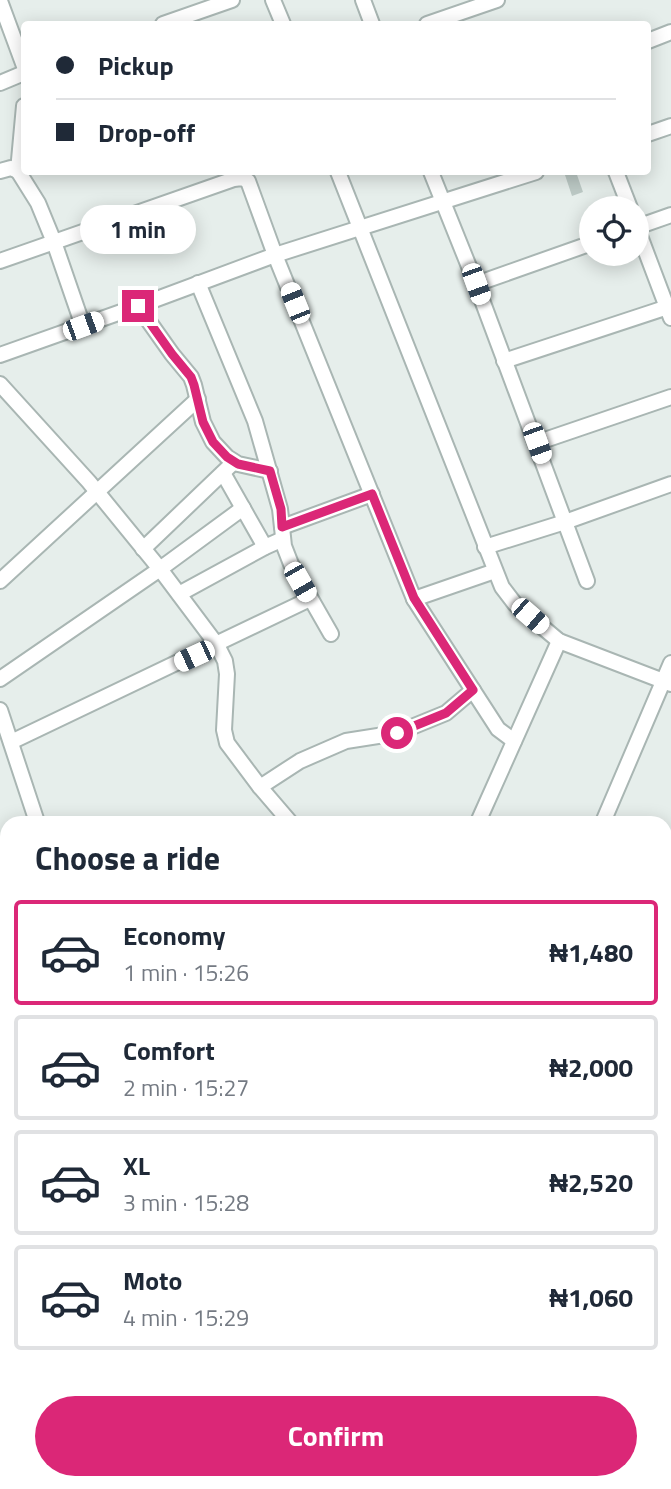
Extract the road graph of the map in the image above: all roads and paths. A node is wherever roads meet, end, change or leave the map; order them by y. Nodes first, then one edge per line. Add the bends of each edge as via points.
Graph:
1 (232, 0) edge
2 (273, 0) edge
3 (363, 0) edge
4 (0, 1) edge
5 (489, 1) edge
6 (172, 21) edge
7 (281, 21) edge
8 (371, 21) edge
9 (435, 21) edge
10 (671, 33) edge
11 (651, 40) edge
12 (21, 58) edge
13 (21, 74) edge
14 (0, 83) edge
15 (671, 126) edge
16 (651, 133) edge
17 (21, 138) edge
18 (0, 171) edge
19 (18, 171) junction
20 (339, 175) edge
21 (432, 175) edge
22 (526, 175) edge
23 (617, 175) edge
24 (625, 196) edge
25 (442, 201) junction
26 (671, 215) edge
27 (649, 223) edge
28 (359, 229) junction
29 (54, 242) junction
30 (579, 248) edge
31 (275, 255) junction
32 (649, 257) edge
33 (0, 261) edge
34 (198, 283) junction
35 (476, 284) junction
36 (138, 306) junction
37 (670, 310) edge
38 (83, 326) junction
39 (0, 355) edge
40 (505, 360) junction
41 (0, 384) edge
42 (671, 397) edge
43 (198, 399) junction
44 (537, 443) junction
45 (234, 462) junction
46 (270, 471) junction
47 (223, 472) junction
48 (671, 484) edge
49 (96, 492) junction
50 (372, 494) junction
51 (243, 508) junction
52 (565, 522) junction
53 (283, 533) junction
54 (265, 547) junction
55 (485, 547) junction
56 (143, 549) junction
57 (160, 569) junction
58 (495, 572) junction
59 (0, 581) edge
60 (587, 581) dead end
61 (178, 594) junction
62 (414, 598) junction
63 (310, 599) junction
64 (331, 634) dead end
65 (559, 640) junction
66 (217, 645) junction
67 (671, 663) edge
68 (0, 679) edge
69 (667, 682) edge
70 (473, 690) junction
71 (0, 710) edge
72 (514, 741) junction
73 (11, 742) junction
74 (260, 787) junction
75 (35, 816) edge
76 (284, 816) edge
77 (481, 816) edge
78 (606, 816) edge

1 - 6 street
2 - 7 street
3 - 8 street
4 - 12 street
5 - 9 street
10 - 11 street
13 - 14 street
15 - 16 street
17 - 19 street
18 - 19 street
19 - 29 street via 38,202
20 - 28 street
21 - 25 street
22 - 25 street
23 - 24 street
25 - 28 street
25 - 35 street
26 - 27 street
28 - 31 street
28 - 55 street
29 - 31 street via 242,177 248,181
29 - 33 street
29 - 38 street
30 - 35 street
31 - 34 street
31 - 50 street
32 - 37 street
34 - 36 street
34 - 46 street via 255,421
35 - 40 street
36 - 38 street
36 - 43 street via 191,377
37 - 40 street
38 - 39 street
40 - 44 street
41 - 49 street
42 - 44 street
43 - 45 street via 213,442
43 - 49 street
44 - 52 street
45 - 46 street
45 - 47 street
46 - 53 street
47 - 51 street
47 - 56 street
48 - 52 street
49 - 56 street
49 - 59 street
50 - 53 street
50 - 62 street
51 - 54 street
51 - 57 street
52 - 55 street
52 - 60 street
53 - 54 street
53 - 63 street via 291,564
54 - 61 street
55 - 58 street
56 - 57 street
57 - 61 street
57 - 68 street
58 - 62 street
58 - 65 street via 515,604
61 - 66 street
62 - 70 street
63 - 64 street
63 - 66 street
65 - 69 street
65 - 72 street
66 - 73 street
66 - 74 street via 227,674 227,743
67 - 69 street
69 - 78 street
70 - 72 street via 498,729
70 - 74 street via 446,713 397,733 346,741 300,761
71 - 73 street
72 - 77 street
73 - 75 street
74 - 76 street

